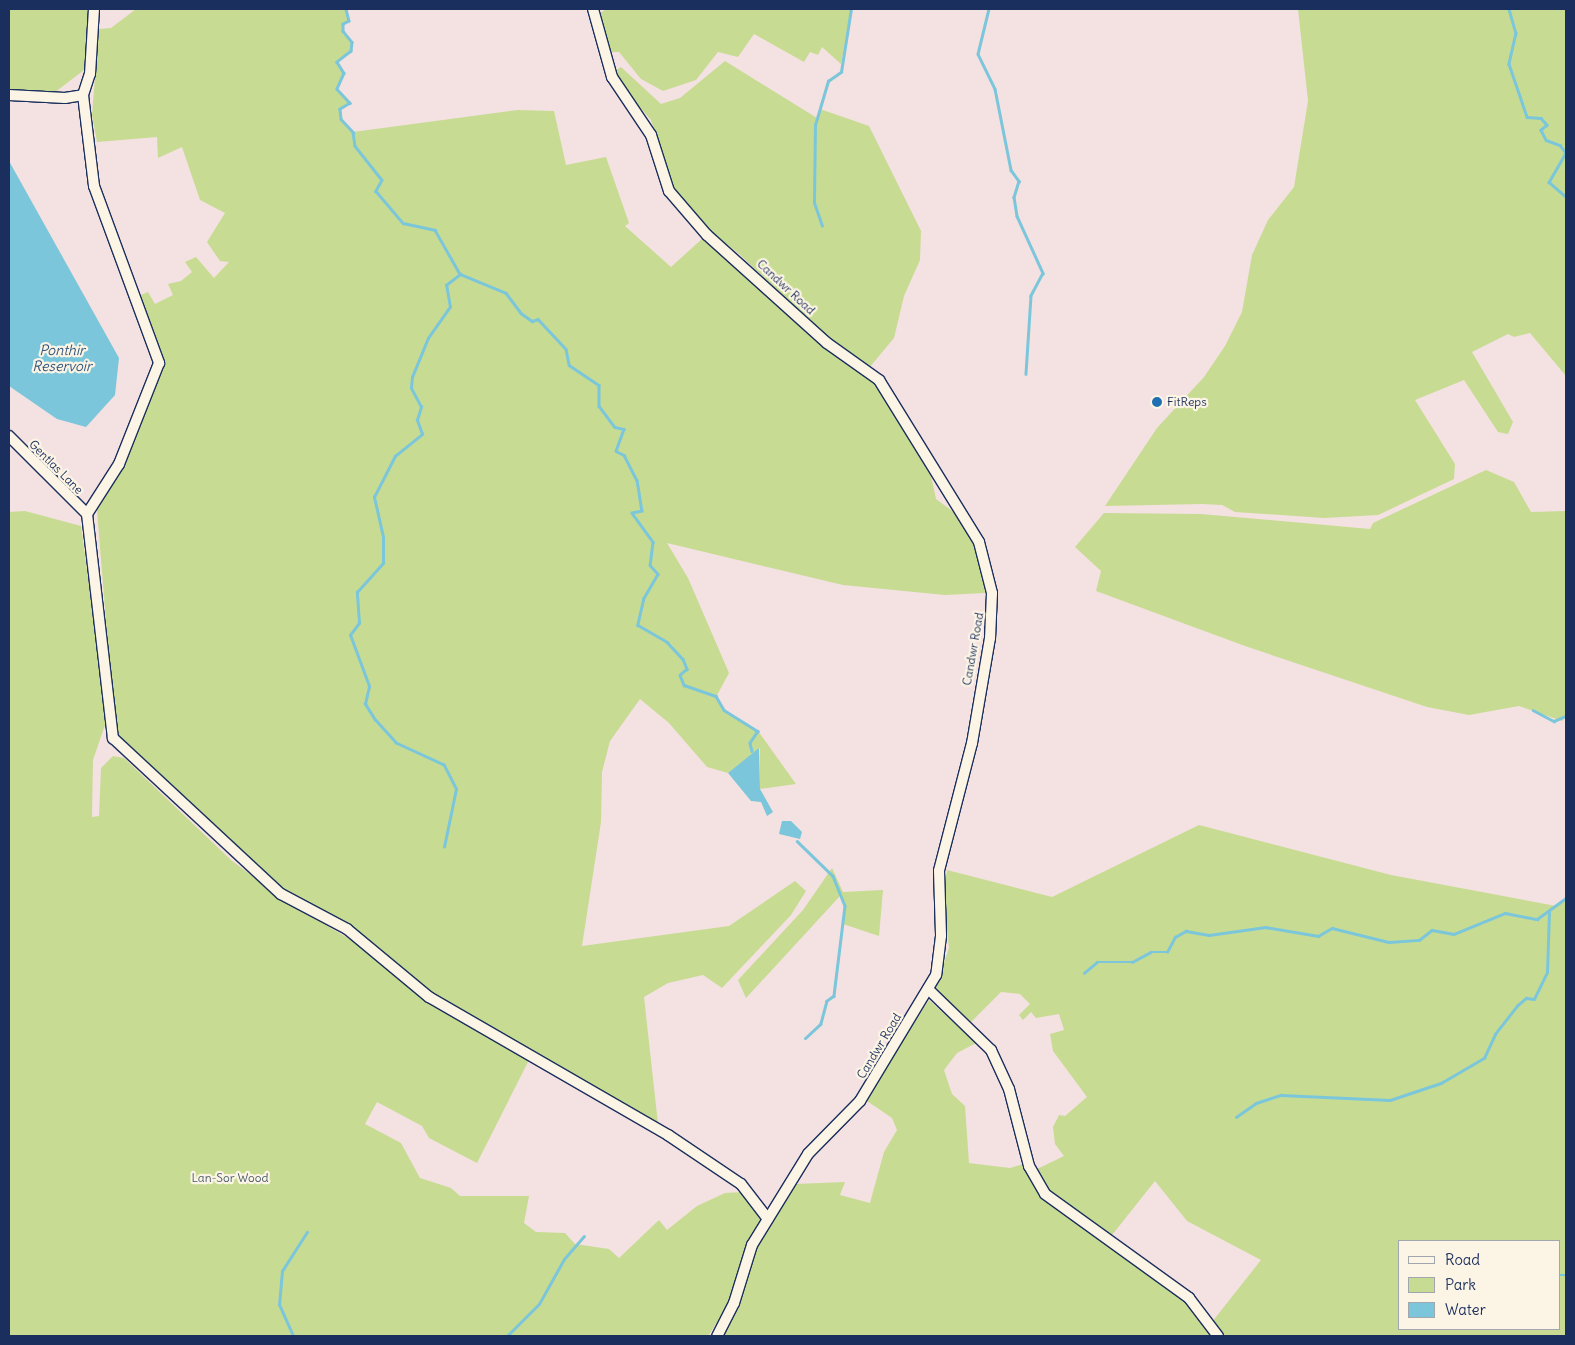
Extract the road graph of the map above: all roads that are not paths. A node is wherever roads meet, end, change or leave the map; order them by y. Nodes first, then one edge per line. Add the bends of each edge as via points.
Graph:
1 (94, 9) edge
2 (593, 9) edge
3 (9, 95) edge
4 (83, 95) junction
5 (9, 436) edge
6 (87, 514) junction
7 (928, 989) junction
8 (768, 1219) junction
9 (717, 1336) edge
10 (1218, 1336) edge

1 - 4 street via 90,74
2 - 7 street, Candwr Road via 612,77 651,135 669,191 707,235 827,342 880,380 986,558 993,613 990,638 972,743 940,871 940,959
3 - 4 street via 65,98
4 - 6 street via 94,186 159,363 119,464
5 - 6 street, Gentlas Lane
6 - 8 street via 113,738 281,894 347,930 429,997 668,1135 741,1184
7 - 8 street, Candwr Road via 860,1101 808,1154
7 - 10 street via 991,1050 1009,1090 1030,1166 1046,1194 1189,1298
8 - 9 street, Candwr Road via 746,1258 734,1303

